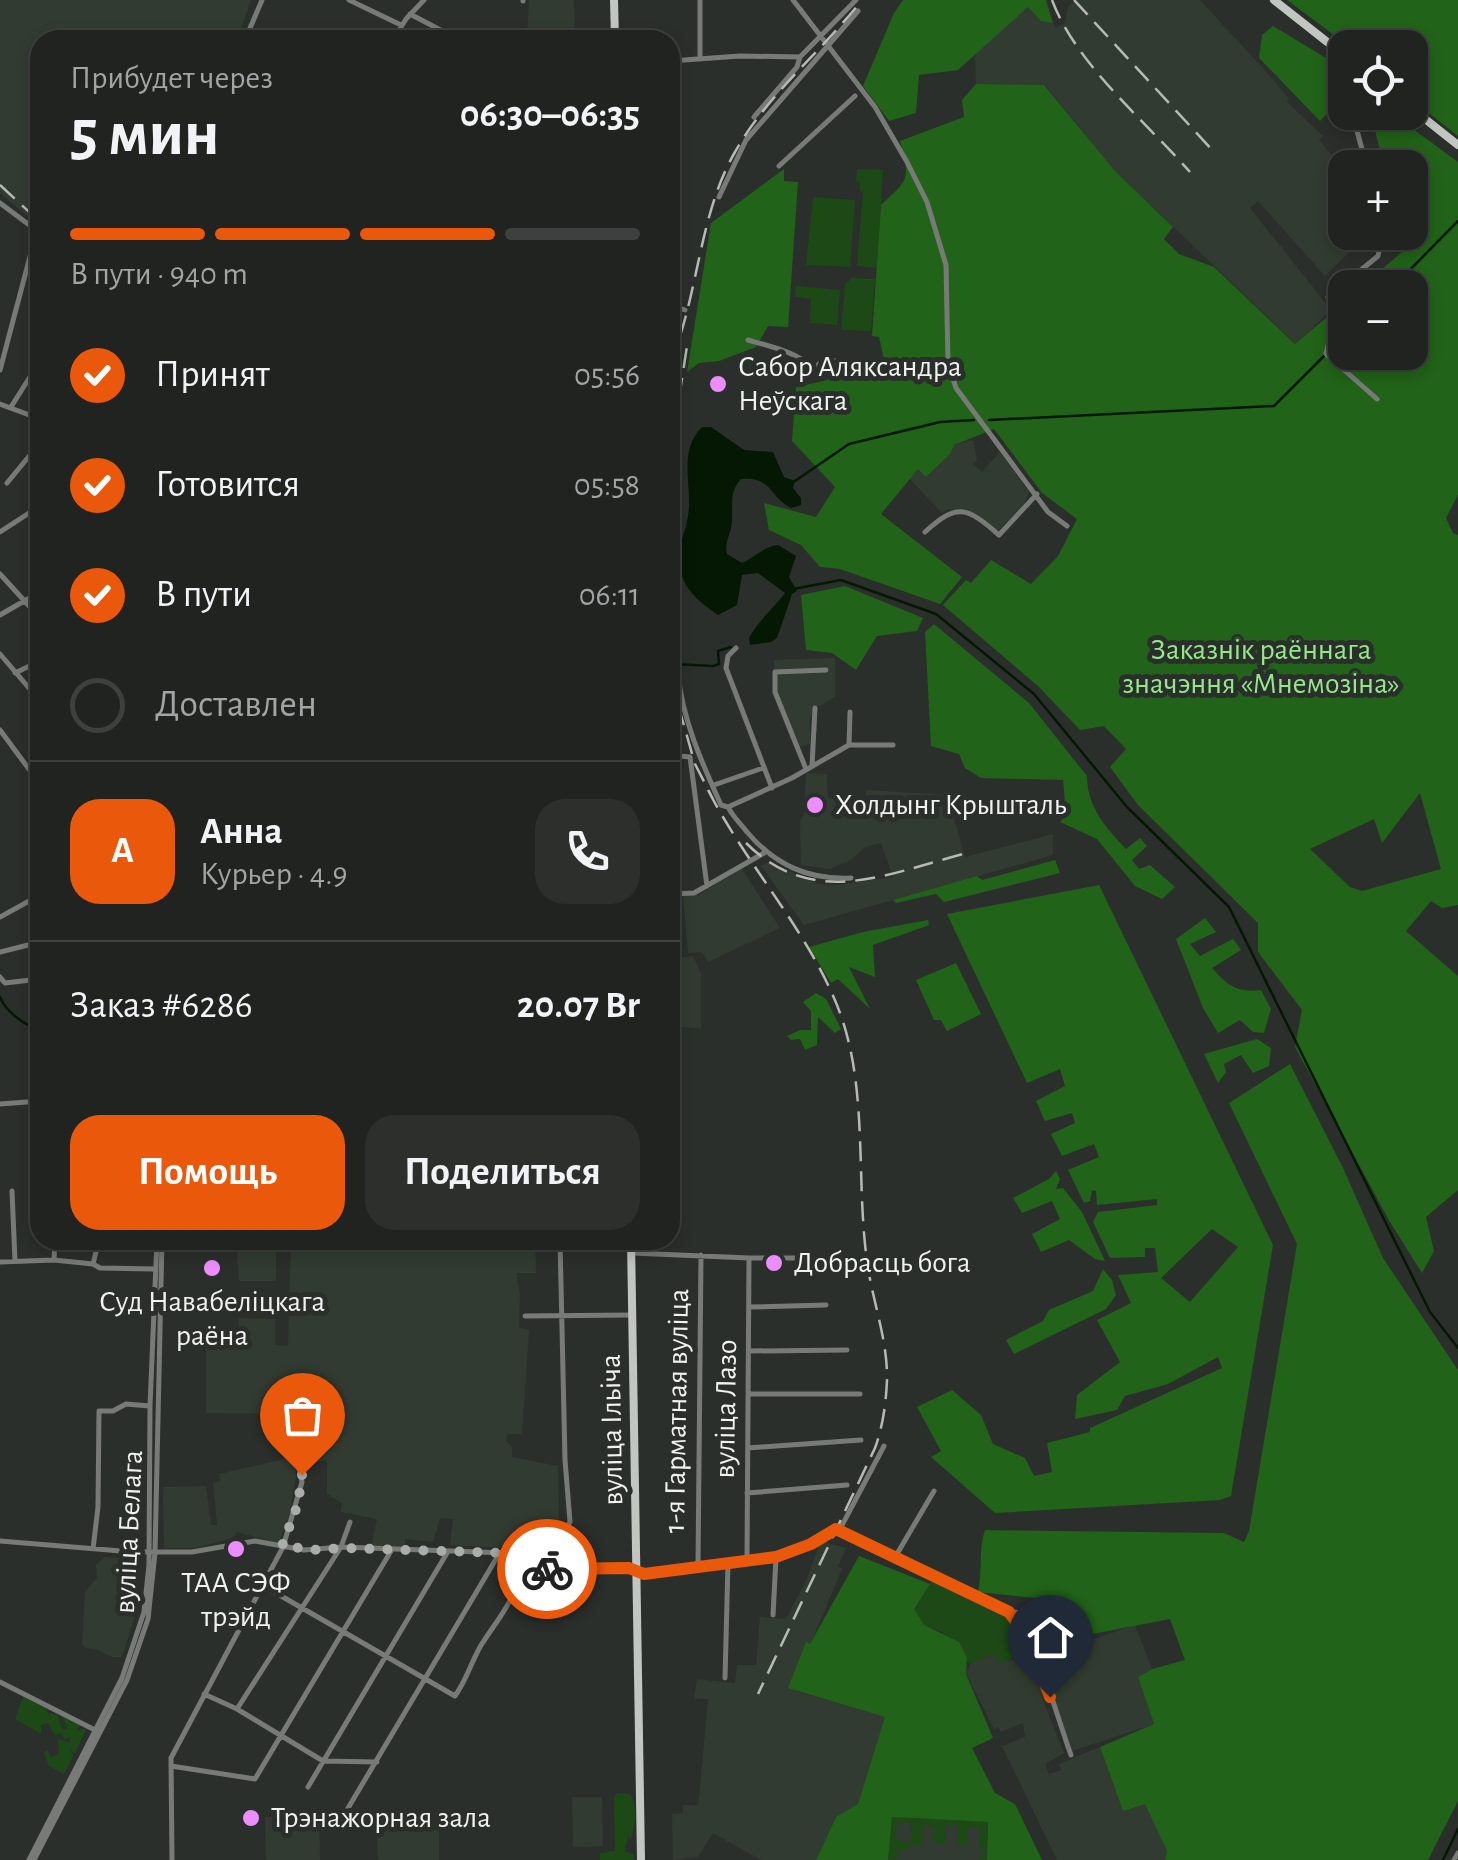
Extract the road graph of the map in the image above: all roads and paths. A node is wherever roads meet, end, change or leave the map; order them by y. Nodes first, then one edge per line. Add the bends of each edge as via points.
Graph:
1 (262, 0) edge
2 (349, 0) edge
3 (424, 0) edge
4 (614, 0) edge
5 (700, 0) edge
6 (793, 0) edge
7 (856, 0) edge
8 (1274, 0) edge
9 (858, 10) dead end
10 (410, 14) junction
11 (402, 24) junction
12 (249, 30) edge
13 (399, 30) edge
14 (436, 30) edge
15 (615, 30) edge
16 (820, 37) junction
17 (1328, 43) edge
18 (828, 46) junction
19 (800, 57) junction
20 (700, 58) junction
21 (680, 61) edge
22 (858, 84) junction
23 (754, 116) dead end
24 (1428, 121) edge
25 (1458, 144) edge
26 (779, 166) dead end
27 (719, 197) dead end
28 (0, 202) edge
29 (30, 225) edge
30 (1379, 250) edge
31 (30, 260) edge
32 (680, 308) edge
33 (685, 310) dead end
34 (748, 340) dead end
35 (883, 365) dead end
36 (0, 370) edge
37 (30, 377) edge
38 (1377, 399) dead end
39 (0, 404) edge
40 (11, 407) junction
41 (30, 415) edge
42 (30, 455) edge
43 (6, 483) dead end
44 (1037, 494) junction
45 (30, 512) edge
46 (1067, 526) dead end
47 (0, 532) edge
48 (924, 532) dead end
49 (0, 574) edge
50 (30, 596) edge
51 (22, 600) junction
52 (30, 608) edge
53 (0, 615) edge
54 (736, 648) dead end
55 (0, 654) edge
56 (30, 666) edge
57 (826, 670) dead end
58 (15, 673) junction
59 (680, 685) edge
60 (30, 690) edge
61 (815, 708) dead end
62 (850, 712) dead end
63 (0, 730) edge
64 (849, 745) junction
65 (893, 745) dead end
66 (680, 756) edge
67 (809, 767) junction
68 (763, 768) junction
69 (30, 770) edge
70 (713, 785) junction
71 (772, 788) junction
72 (728, 807) junction
73 (764, 853) junction
74 (851, 878) dead end
75 (707, 886) junction
76 (680, 893) edge
77 (30, 900) edge
78 (0, 917) edge
79 (30, 944) edge
80 (0, 952) edge
81 (0, 977) edge
82 (30, 980) edge
83 (30, 1102) edge
84 (0, 1104) edge
85 (12, 1191) dead end
86 (54, 1250) edge
87 (96, 1250) edge
88 (159, 1250) edge
89 (560, 1250) edge
90 (632, 1250) edge
91 (632, 1253) junction
92 (701, 1255) junction
93 (749, 1258) junction
94 (848, 1258) dead end
95 (54, 1260) junction
96 (15, 1261) junction
97 (0, 1262) edge
98 (93, 1264) junction
99 (158, 1269) junction
100 (826, 1306) dead end
101 (750, 1307) junction
102 (632, 1315) junction
103 (526, 1316) dead end
104 (563, 1316) junction
105 (847, 1350) dead end
106 (750, 1351) junction
107 (748, 1394) junction
108 (860, 1394) dead end
109 (150, 1406) junction
110 (861, 1440) dead end
111 (884, 1446) dead end
112 (748, 1448) junction
113 (296, 1454) dead end
114 (847, 1486) dead end
115 (934, 1491) dead end
116 (747, 1492) junction
117 (350, 1522) dead end
118 (838, 1530) junction
119 (0, 1540) edge
120 (282, 1546) junction
121 (93, 1548) junction
122 (341, 1548) junction
123 (391, 1551) junction
124 (152, 1552) junction
125 (447, 1553) junction
126 (502, 1553) junction
127 (776, 1557) junction
128 (894, 1559) junction
129 (746, 1560) junction
130 (520, 1562) junction
131 (728, 1563) junction
132 (698, 1566) junction
133 (636, 1571) junction
134 (262, 1586) junction
135 (302, 1610) junction
136 (1009, 1612) junction
137 (772, 1615) dead end
138 (343, 1633) junction
139 (1088, 1636) dead end
140 (385, 1656) junction
141 (725, 1678) dead end
142 (425, 1680) junction
143 (0, 1682) edge
144 (204, 1694) junction
145 (237, 1709) junction
146 (96, 1730) junction
147 (282, 1737) junction
148 (1071, 1755) dead end
149 (324, 1761) junction
150 (377, 1762) junction
151 (171, 1766) junction
152 (308, 1788) dead end
153 (341, 1820) dead end
154 (32, 1860) edge
155 (172, 1860) edge
156 (640, 1860) edge

1 - 12 street
2 - 11 street
3 - 10 street
4 - 15 main road
5 - 20 street
6 - 16 street
7 - 16 street
8 - 17 main road
9 - 18 street
10 - 11 street
10 - 14 street
11 - 13 street
16 - 18 street
16 - 19 street
18 - 22 street
18 - 27 street via 746,140
19 - 20 street
19 - 23 street
20 - 21 street
22 - 26 street via 855,97
22 - 44 street via 927,202 939,236 949,284 948,363 956,388
24 - 25 main road
28 - 29 street
30 - 38 street via 1328,296 1334,316 1326,354
31 - 36 street
32 - 33 street
34 - 35 street via 813,368 825,360
37 - 40 street
39 - 40 street
40 - 41 street
42 - 43 street
44 - 46 street
44 - 48 street via 999,535 981,518 958,510
45 - 47 street
49 - 51 street
50 - 51 street
51 - 52 street
51 - 53 street
54 - 68 street via 726,668
55 - 58 street
56 - 58 street
57 - 67 street via 775,672 775,692
58 - 60 street
59 - 70 street
61 - 67 street
62 - 64 street
63 - 69 street
64 - 65 street
64 - 67 street
66 - 75 street via 690,757
67 - 71 street
68 - 70 street
68 - 71 street
70 - 72 street
71 - 72 street
72 - 73 street
73 - 74 street via 818,876
73 - 75 street
75 - 76 street
77 - 78 street
79 - 80 street
81 - 82 street
83 - 84 street
85 - 96 street
86 - 95 street
87 - 98 street
88 - 99 street, вуліца Белага
89 - 104 street
90 - 91 main road, вуліца Ільіча
91 - 92 street
91 - 102 main road, вуліца Ільіча
92 - 93 street
92 - 132 street, 1-я Гарматная вуліца
93 - 94 street
93 - 101 street, вуліца Лазо
95 - 96 street
95 - 98 street
96 - 97 street
98 - 99 street
99 - 109 street, вуліца Белага
99 - 124 street, вуліца Белага
100 - 101 street
101 - 106 street, вуліца Лазо
102 - 104 street
102 - 133 main road, вуліца Ільіча
103 - 104 street
104 - 126 street via 570,1522 557,1543
105 - 106 street
106 - 107 street, вуліца Лазо
107 - 108 street
107 - 112 street, вуліца Лазо
109 - 121 street via 99,1411
109 - 124 street, вуліца Белага
110 - 112 street
111 - 118 street
112 - 116 street, вуліца Лазо
113 - 120 street via 302,1482
114 - 116 street
115 - 128 street
116 - 129 street, вуліца Лазо
117 - 122 street
118 - 127 street
118 - 128 street
119 - 121 street
120 - 122 street
120 - 124 street via 255,1541
120 - 134 street
121 - 124 street
122 - 123 street
122 - 135 street
123 - 125 street
123 - 138 street
124 - 146 street, вуліца Белага via 135,1645
124 - 154 street, вуліца Белага via 148,1619 127,1680
125 - 126 street
125 - 140 street
126 - 130 street
126 - 142 street
127 - 129 street
127 - 137 street
128 - 136 street
129 - 131 street
130 - 133 street via 534,1570
130 - 142 street via 512,1598 455,1696
131 - 132 street
131 - 141 street
132 - 133 street
133 - 156 main road, вуліца Ільіча
134 - 135 street
134 - 144 street
135 - 138 street
135 - 145 street
136 - 139 street via 1030,1614 1071,1642
136 - 148 street via 1028,1638
138 - 140 street
138 - 147 street
140 - 142 street
140 - 149 street
142 - 150 street
143 - 146 street
144 - 145 street
144 - 151 street
145 - 147 street
146 - 154 street, вуліца Белага
147 - 149 street
147 - 151 street via 255,1778
149 - 150 street
149 - 152 street
150 - 153 street
151 - 155 street

